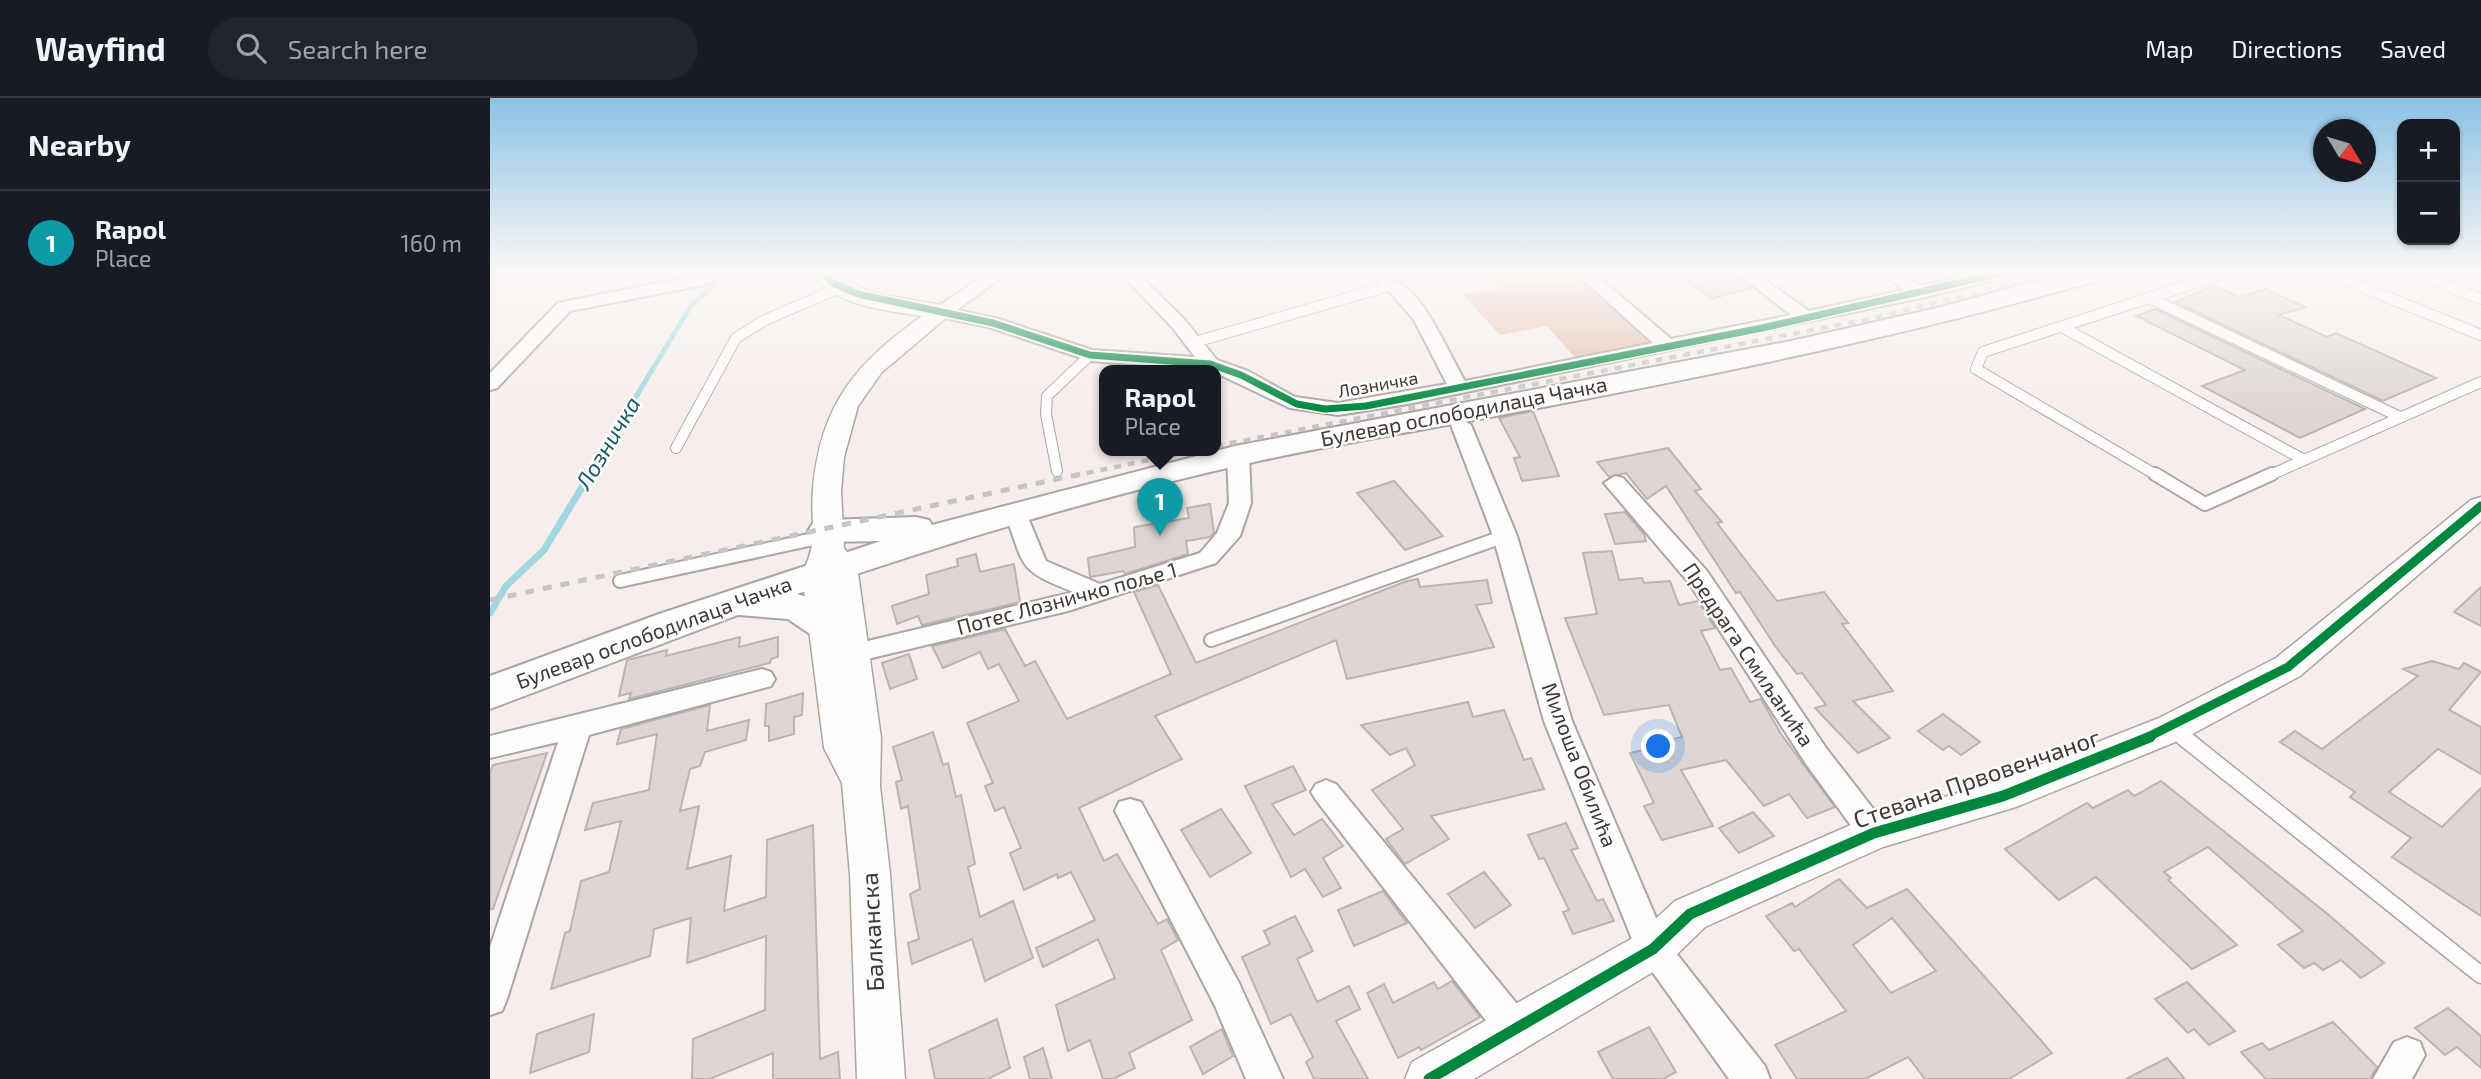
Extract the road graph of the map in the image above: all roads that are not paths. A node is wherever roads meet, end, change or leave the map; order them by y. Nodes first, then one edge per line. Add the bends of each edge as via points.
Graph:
1 (552, 320) edge
2 (766, 320) edge
3 (932, 320) edge
4 (978, 320) edge
5 (1173, 320) edge
6 (1262, 320) edge
7 (1424, 320) edge
8 (1638, 320) edge
9 (1793, 320) edge
10 (1912, 320) edge
11 (2084, 320) edge
12 (2196, 320) edge
13 (2443, 320) edge
14 (2062, 327) junction
15 (2481, 335) edge
16 (1195, 342) junction
17 (1668, 346) junction
18 (1090, 355) junction
19 (1143, 359) junction
20 (1210, 364) joint
21 (1221, 368) edge
22 (2481, 382) edge
23 (490, 384) edge
24 (1458, 386) junction
25 (2400, 417) junction
26 (1461, 425) dead end
27 (676, 448) dead end
28 (1238, 455) junction
29 (2304, 460) junction
30 (1057, 471) dead end
31 (1615, 483) dead end
32 (2481, 506) edge
33 (1016, 513) junction
34 (1505, 536) junction
35 (828, 551) junction
36 (620, 581) dead end
37 (1101, 594) junction
38 (710, 610) junction
39 (827, 626) junction
40 (1211, 640) dead end
41 (855, 653) junction
42 (762, 679) dead end
43 (490, 693) edge
44 (577, 727) junction
45 (2172, 728) junction
46 (490, 747) edge
47 (861, 786) junction
48 (1326, 792) dead end
49 (1130, 811) dead end
50 (1874, 833) junction
51 (1654, 949) junction
52 (2481, 975) edge
53 (491, 996) edge
54 (1514, 1028) junction
55 (881, 1079) edge
56 (1265, 1079) edge
57 (1429, 1079) edge
58 (1752, 1079) edge

1 - 23 street
2 - 27 lane via 736,338
3 - 35 street via 873,365 843,407 833,435
4 - 18 street, Лозничка
5 - 16 street
6 - 16 lane
7 - 24 street
8 - 17 street
9 - 17 street, Лозничка
10 - 28 main road, Булевар ослободилаца Чачка via 1754,357
11 - 14 lane
12 - 25 lane
13 - 15 lane
14 - 29 lane
14 - 29 lane via 1983,352 1976,369 2205,504
16 - 19 street
16 - 20 street
17 - 24 street, Лозничка
18 - 19 street, Лозничка
18 - 30 lane via 1047,396
19 - 20 street, Лозничка
21 - 24 street, Лозничка via 1290,402 1325,409 1366,406
22 - 25 lane
25 - 29 lane
26 - 34 street, Милоша Обилића
28 - 33 main road, Булевар ослободилаца Чачка
28 - 37 street, Потес Лозничко поље 1 via 1240,503 1219,548 1198,564
31 - 50 street, Предрага Смиљанића via 1698,577 1816,756
32 - 45 street, Стевана Првовенчаног via 2288,667
33 - 35 main road, Булевар ослободилаца Чачка via 949,532
33 - 37 street via 1036,565
34 - 40 lane
34 - 51 street, Милоша Обилића via 1558,721
35 - 36 lane
35 - 38 main road, Булевар ослободилаца Чачка
35 - 39 street, Балканска
35 - 41 street, Балканска
37 - 41 street, Потес Лозничко поље 1
38 - 39 main road via 758,604 795,606
38 - 43 main road, Булевар ослободилаца Чачка
39 - 47 street, Балканска via 842,748
41 - 47 street, Балканска via 863,738
42 - 44 street
44 - 46 street
44 - 53 street
45 - 50 street, Стевана Првовенчаног via 2003,796
45 - 52 lane
47 - 55 street, Балканска
48 - 54 street
49 - 56 street via 1227,995
50 - 51 street, Стевана Првовенчаног via 1690,914
51 - 54 street, Стевана Првовенчаног
51 - 58 street, Милоша Обилића
54 - 57 street, Стевана Првовенчаног

